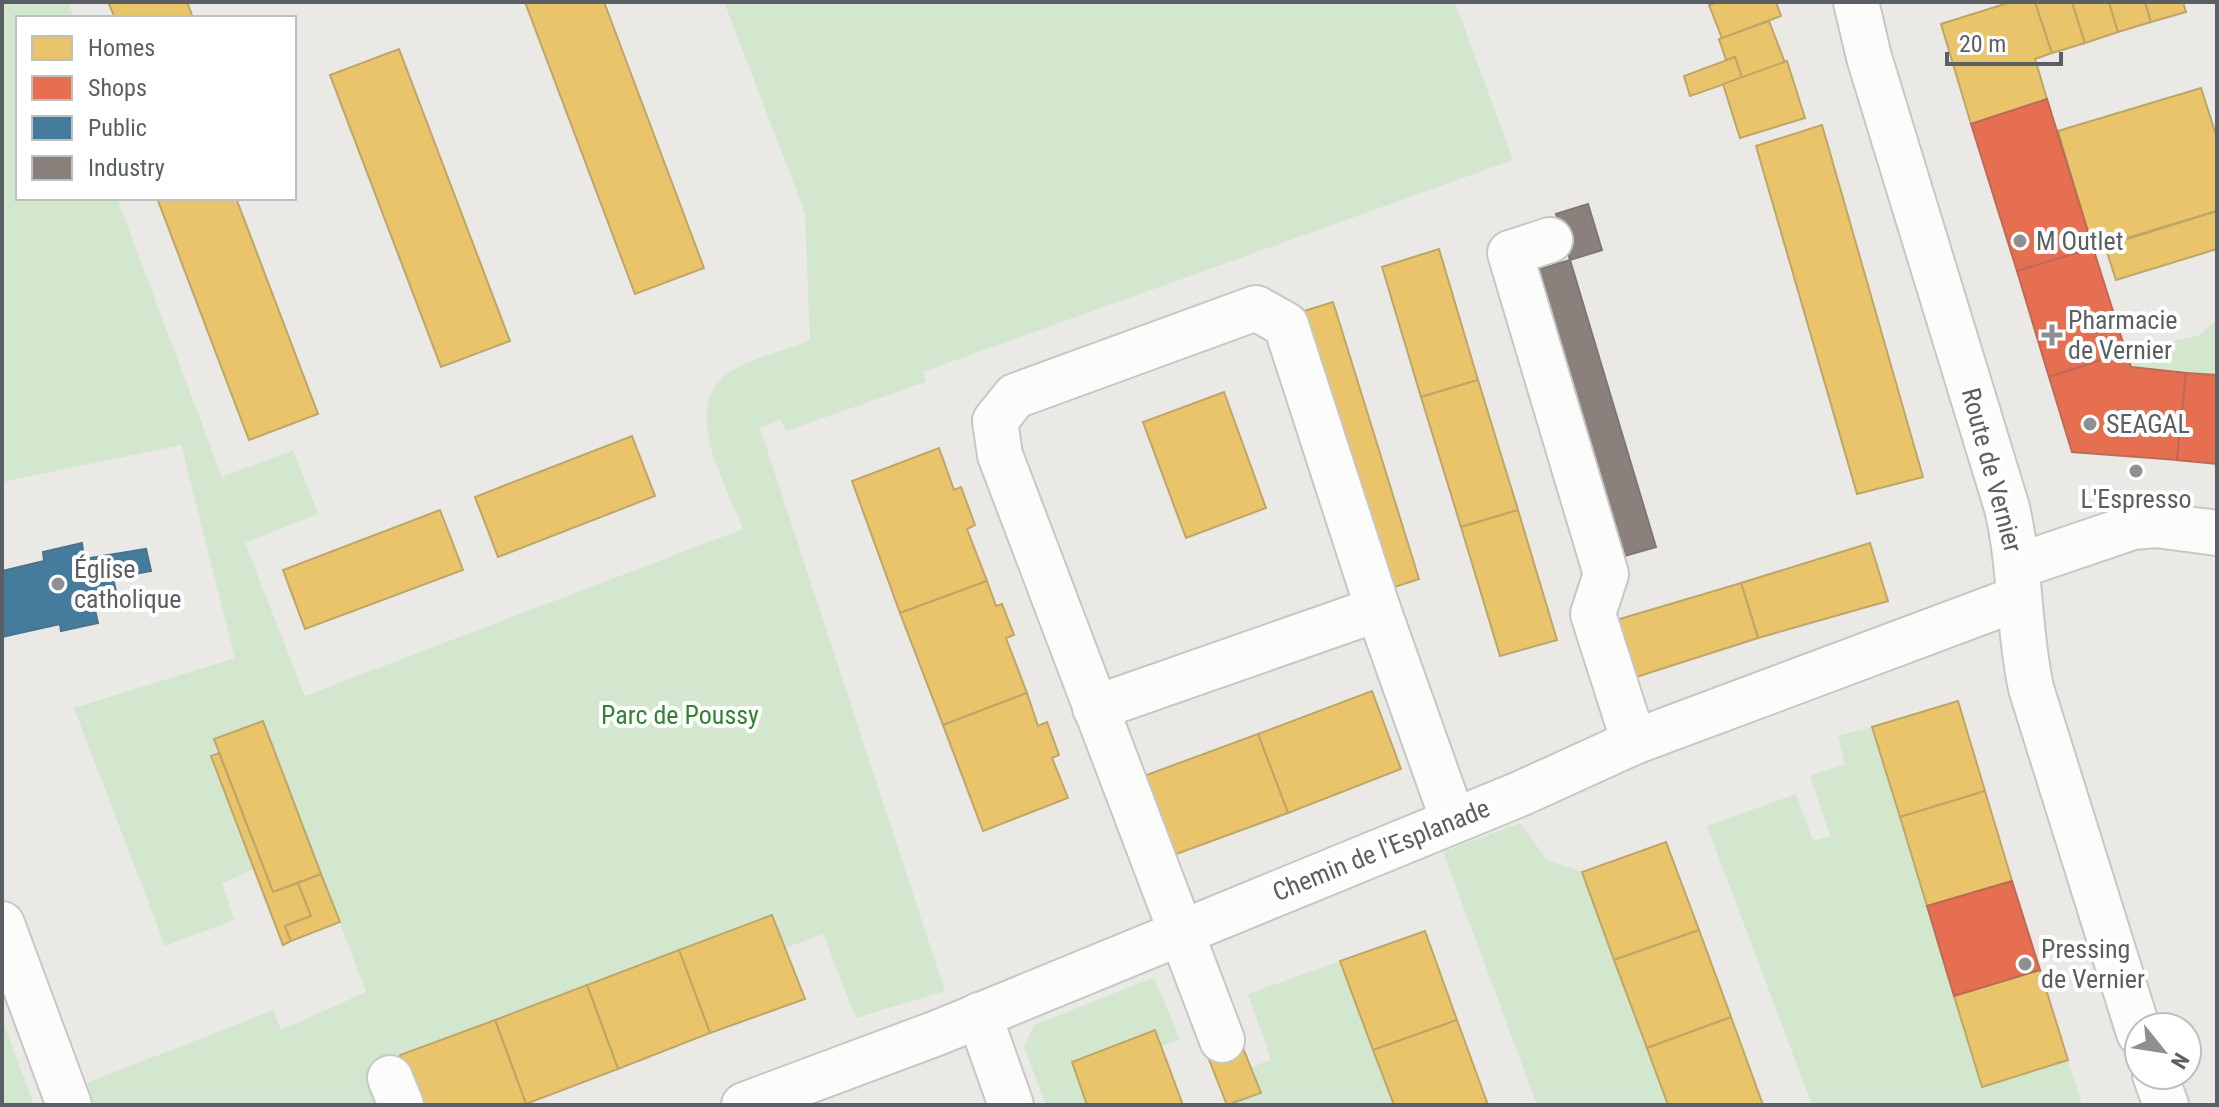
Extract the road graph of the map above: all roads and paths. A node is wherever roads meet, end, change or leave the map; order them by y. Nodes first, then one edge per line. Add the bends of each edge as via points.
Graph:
1 (1856, 2) edge
2 (1550, 240) dead end
3 (2217, 533) edge
4 (2018, 582) junction
5 (1378, 609) junction
6 (1095, 708) junction
7 (1634, 742) junction
8 (1453, 820) junction
9 (2, 924) edge
10 (1180, 934) junction
11 (2132, 1011) edge
12 (979, 1015) junction
13 (1222, 1040) dead end
14 (69, 1105) edge
15 (744, 1105) edge
16 (1011, 1105) edge

1 - 4 street, Route de Vernier via 2007,508
2 - 7 street via 1510,253 1606,574 1593,614
3 - 4 street, Chemin de l'Esplanade via 2133,527
4 - 7 street, Chemin de l'Esplanade
4 - 11 street, Route de Vernier via 2031,688
5 - 6 street
5 - 6 street via 1286,325 1256,308 1015,396 995,421 1000,455
5 - 8 street
6 - 10 street
7 - 8 street, Chemin de l'Esplanade
8 - 10 street, Chemin de l'Esplanade
9 - 14 street
10 - 12 street, Chemin de l'Esplanade
10 - 13 street
12 - 15 street, Chemin de l'Esplanade
12 - 16 street

